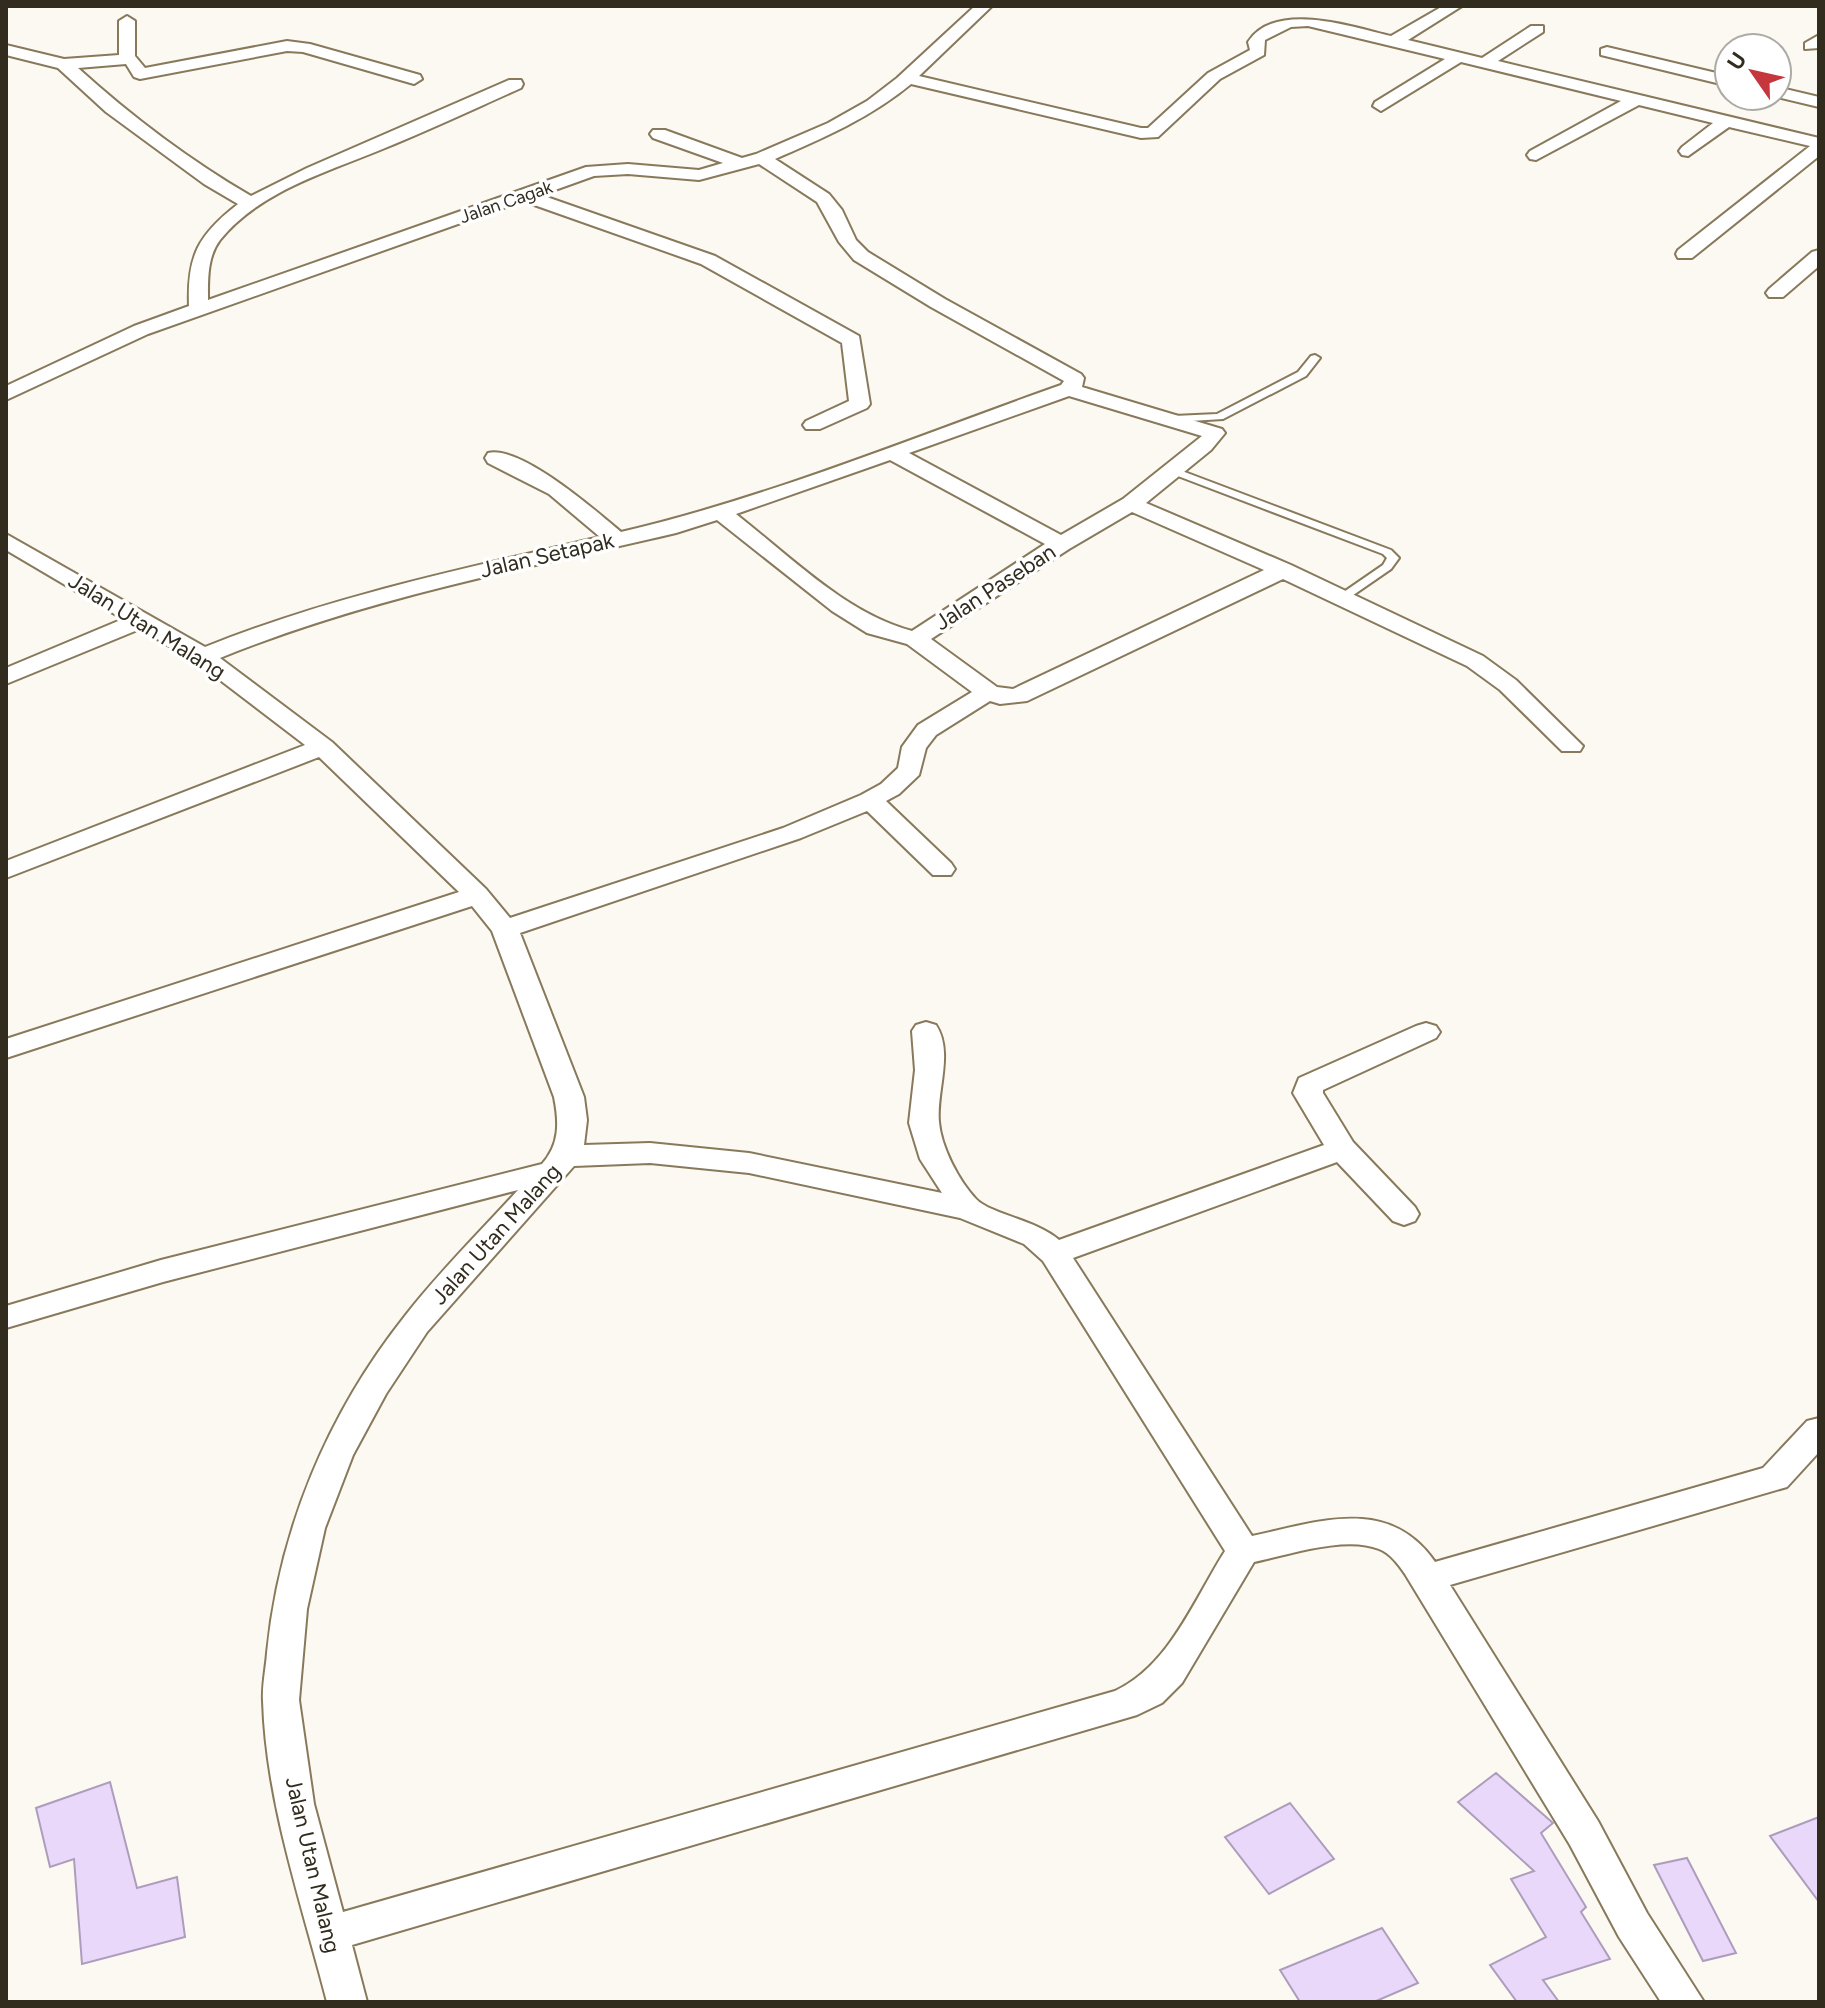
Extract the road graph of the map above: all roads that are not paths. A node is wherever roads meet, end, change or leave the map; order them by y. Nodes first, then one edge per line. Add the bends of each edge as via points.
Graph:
1 (984, 6) edge
2 (1454, 6) edge
3 (127, 21) dead end
4 (1537, 29) dead end
5 (1396, 40) junction
6 (1622, 42) dead end
7 (6, 50) edge
8 (1460, 56) junction
9 (127, 59) junction
10 (1596, 59) junction
11 (1486, 62) junction
12 (64, 64) junction
13 (907, 78) junction
14 (1713, 78) edge
15 (414, 79) dead end
16 (1563, 81) junction
17 (515, 84) dead end
18 (1793, 96) edge
19 (1637, 99) junction
20 (1819, 102) edge
21 (1381, 106) dead end
22 (1727, 120) junction
23 (659, 134) dead end
24 (1819, 145) edge
25 (1688, 151) dead end
26 (1536, 155) dead end
27 (754, 162) junction
28 (523, 195) junction
29 (251, 204) junction
30 (1685, 254) dead end
31 (1819, 256) edge
32 (1776, 293) dead end
33 (199, 310) junction
34 (1315, 358) dead end
35 (1068, 389) junction
36 (6, 394) edge
37 (1174, 419) junction
38 (813, 425) dead end
39 (891, 452) junction
40 (496, 458) dead end
41 (1174, 471) junction
42 (1131, 504) junction
43 (720, 512) junction
44 (616, 539) junction
45 (6, 541) edge
46 (1061, 544) junction
47 (1283, 570) junction
48 (1342, 598) junction
49 (141, 620) junction
50 (915, 639) junction
51 (203, 656) junction
52 (6, 677) edge
53 (988, 692) junction
54 (1571, 746) dead end
55 (323, 747) junction
56 (870, 800) junction
57 (942, 869) dead end
58 (6, 870) edge
59 (477, 895) junction
60 (505, 929) junction
61 (926, 1031) dead end
62 (1426, 1032) dead end
63 (6, 1049) edge
64 (1342, 1149) junction
65 (560, 1164) junction
66 (967, 1209) junction
67 (1404, 1214) dead end
68 (1054, 1253) junction
69 (6, 1317) edge
70 (1819, 1430) edge
71 (1243, 1551) junction
72 (1427, 1578) junction
73 (329, 1934) junction
74 (347, 2002) edge
75 (1684, 2002) edge

1 - 13 street, Jalan Cagak
2 - 5 street
3 - 9 street
4 - 11 street
5 - 8 street
5 - 13 street via 1319,22 1278,26 1259,37 1258,52 1214,76 1152,133
6 - 10 street
7 - 12 street
8 - 11 street
8 - 21 street
9 - 12 street
9 - 15 street via 144,74 304,47
10 - 14 street
10 - 16 street
11 - 16 street
12 - 29 street via 112,108
13 - 27 street, Jalan Cagak via 855,116
16 - 19 street
17 - 29 street
18 - 20 street
19 - 22 street
19 - 26 street
22 - 24 street
22 - 25 street
23 - 27 street
24 - 30 street
27 - 28 street, Jalan Cagak via 699,175 600,170
27 - 35 street via 823,198 861,256 1074,378
28 - 33 street, Jalan Cagak
28 - 38 street via 708,260 852,340 860,404
29 - 33 street via 209,242 198,273
31 - 32 street
33 - 36 street, Jalan Cagak via 141,330
34 - 37 lane via 1302,374 1219,417
35 - 37 street, Jalan Paseban
35 - 39 street, Jalan Setapak
37 - 41 street, Jalan Paseban via 1215,433
39 - 43 street, Jalan Setapak
39 - 46 street
40 - 44 street via 557,489
41 - 42 street, Jalan Paseban
41 - 48 lane via 1393,558
42 - 46 street, Jalan Paseban
42 - 47 street
43 - 44 street, Jalan Setapak
43 - 50 street via 840,606 875,628
44 - 51 street, Jalan Setapak via 349,603
45 - 49 street, Jalan Utan Malang
46 - 50 street, Jalan Paseban
47 - 48 street
47 - 53 street via 1018,696
48 - 54 street via 1475,661
49 - 51 street, Jalan Utan Malang
49 - 52 street
50 - 53 street, Jalan Paseban
51 - 55 street, Jalan Utan Malang
53 - 56 street via 927,730 914,747 910,770
55 - 58 street
55 - 59 street, Jalan Utan Malang
56 - 57 street
56 - 60 street via 792,833
59 - 60 street, Jalan Utan Malang
59 - 63 street
60 - 65 street, Jalan Utan Malang via 569,1097 573,1137
61 - 66 street via 924,1123 935,1159
62 - 64 street via 1309,1085 1308,1093
64 - 67 street
64 - 68 street
65 - 66 street via 650,1153 696,1156
65 - 69 street
65 - 73 street, Jalan Utan Malang via 416,1324 336,1455 308,1528 289,1609 281,1700 295,1804
66 - 68 street via 1035,1236
68 - 71 street
70 - 72 street via 1775,1478
71 - 72 street via 1367,1531 1398,1542
71 - 73 street via 1169,1673 1149,1692 1124,1704
72 - 75 street
73 - 74 street, Jalan Utan Malang

